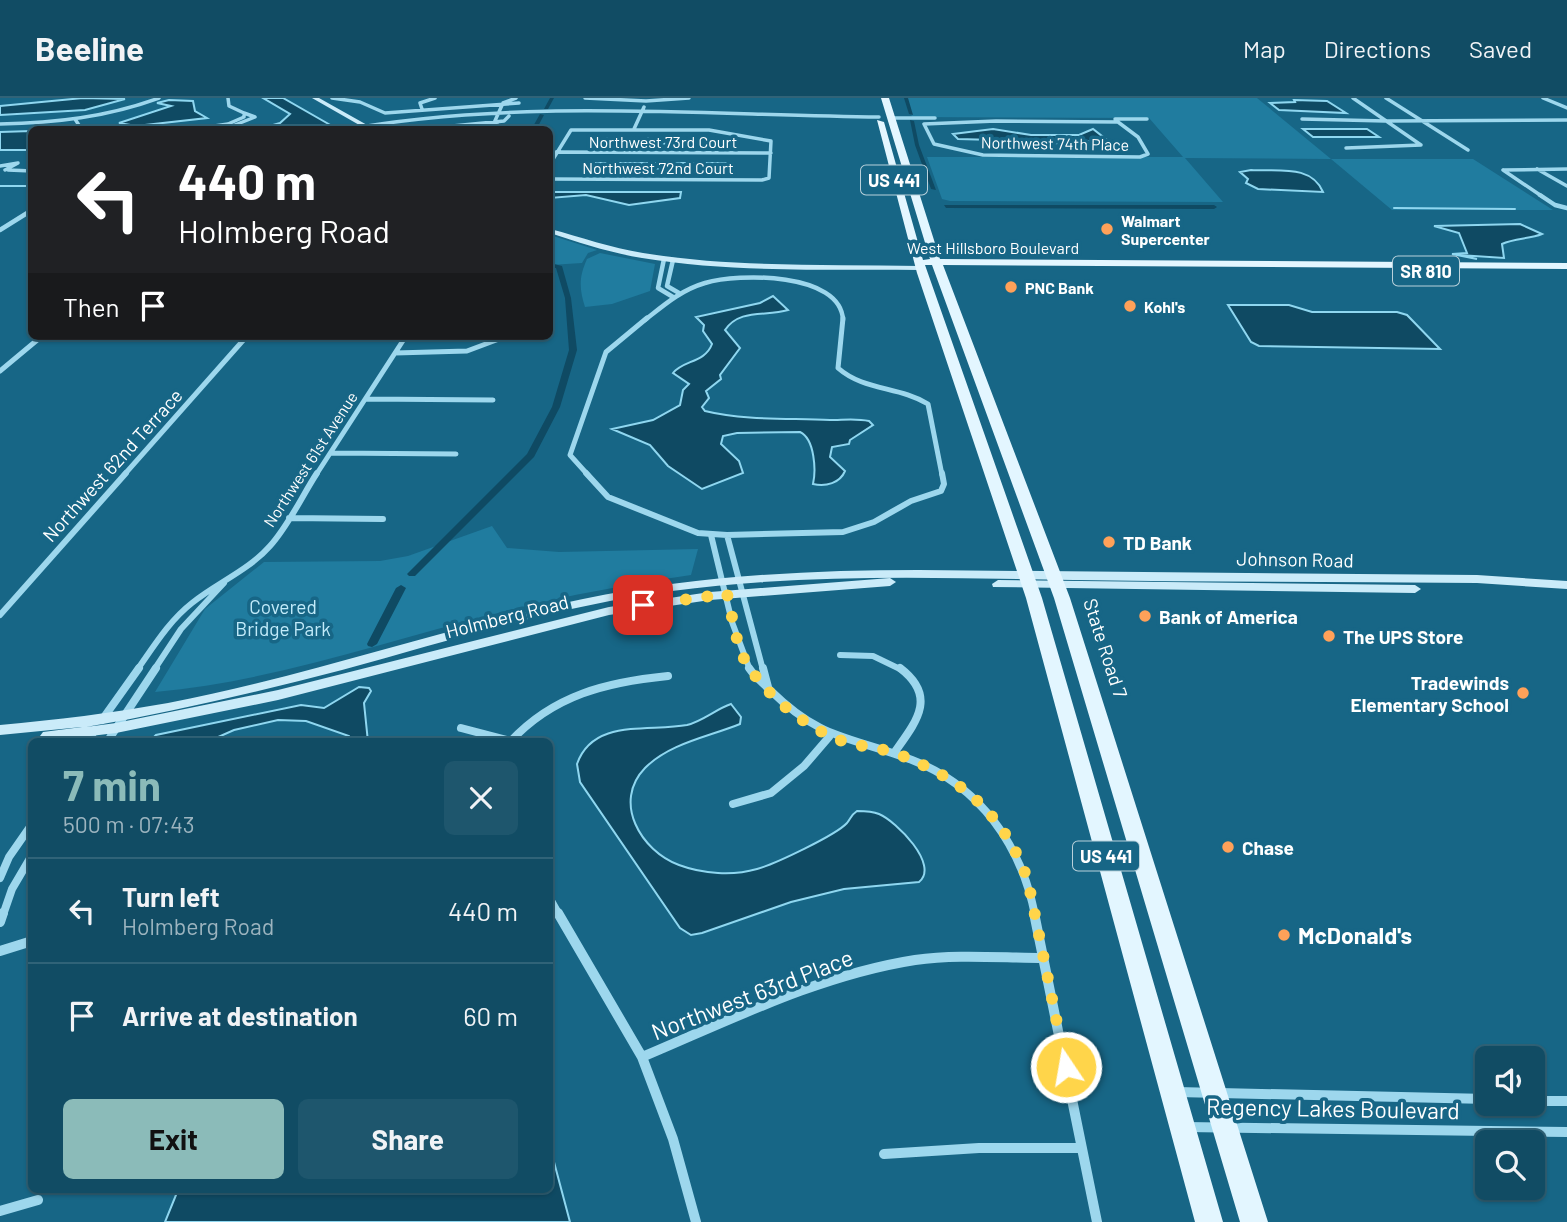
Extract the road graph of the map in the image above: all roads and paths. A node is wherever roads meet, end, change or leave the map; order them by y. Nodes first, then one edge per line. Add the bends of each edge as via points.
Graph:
1 (159, 98) edge
2 (228, 98) edge
3 (303, 98) edge
4 (315, 98) edge
5 (331, 98) edge
6 (435, 98) edge
7 (519, 98) edge
8 (875, 98) edge
9 (885, 98) edge
10 (1353, 98) edge
11 (1386, 98) edge
12 (1545, 98) edge
13 (586, 99) edge
14 (687, 99) edge
15 (646, 101) junction
16 (503, 103) junction
17 (1567, 108) edge
18 (422, 109) junction
19 (500, 112) junction
20 (642, 112) junction
21 (244, 113) junction
22 (509, 116) dead end
23 (879, 116) junction
24 (75, 119) junction
25 (1147, 119) dead end
26 (1301, 119) dead end
27 (976, 120) junction
28 (1421, 120) junction
29 (1567, 120) edge
30 (495, 121) junction
31 (892, 121) junction
32 (1387, 121) junction
33 (0, 124) edge
34 (219, 125) junction
35 (79, 126) edge
36 (213, 126) edge
37 (358, 126) edge
38 (359, 126) edge
39 (376, 126) edge
40 (448, 126) edge
41 (500, 126) edge
42 (634, 129) junction
43 (1346, 148) dead end
44 (1468, 150) dead end
45 (556, 152) junction
46 (771, 153) junction
47 (553, 158) edge
48 (2, 169) edge
49 (1537, 169) junction
50 (1567, 169) edge
51 (28, 171) edge
52 (892, 172) junction
53 (553, 179) edge
54 (909, 181) junction
55 (1567, 186) edge
56 (1566, 208) edge
57 (28, 212) edge
58 (553, 224) edge
59 (0, 230) edge
60 (553, 232) edge
61 (671, 258) junction
62 (919, 265) junction
63 (938, 265) junction
64 (1464, 265) junction
65 (1494, 265) junction
66 (1189, 266) junction
67 (1567, 266) edge
68 (1414, 271) junction
69 (1476, 271) junction
70 (1567, 272) edge
71 (659, 280) junction
72 (668, 280) junction
73 (679, 293) junction
74 (673, 297) junction
75 (37, 340) edge
76 (243, 340) edge
77 (403, 340) edge
78 (499, 340) edge
79 (395, 353) junction
80 (955, 365) junction
81 (0, 370) edge
82 (981, 379) junction
83 (964, 389) junction
84 (366, 399) junction
85 (493, 400) dead end
86 (989, 401) junction
87 (331, 453) junction
88 (456, 454) dead end
89 (289, 518) junction
90 (383, 519) dead end
91 (711, 535) junction
92 (727, 535) junction
93 (1477, 579) junction
94 (1028, 580) junction
95 (1055, 580) junction
96 (224, 583) junction
97 (1565, 585) edge
98 (742, 586) junction
99 (725, 588) junction
100 (1409, 589) junction
101 (0, 615) edge
102 (840, 655) dead end
103 (668, 676) dead end
104 (768, 688) junction
105 (105, 727) edge
106 (461, 728) dead end
107 (0, 730) edge
108 (829, 737) junction
109 (0, 738) edge
110 (499, 738) edge
111 (513, 738) edge
112 (894, 753) junction
113 (733, 804) dead end
114 (28, 830) edge
115 (28, 862) edge
116 (0, 878) edge
117 (553, 904) edge
118 (0, 922) edge
119 (28, 942) edge
120 (0, 951) edge
121 (1044, 958) junction
122 (642, 1058) junction
123 (1172, 1092) junction
124 (1215, 1093) junction
125 (1475, 1099) edge
126 (1545, 1101) edge
127 (1567, 1101) edge
128 (1182, 1127) junction
129 (1225, 1127) junction
130 (1567, 1132) edge
131 (1082, 1149) junction
132 (884, 1154) dead end
133 (38, 1200) dead end
134 (0, 1210) edge
135 (696, 1222) edge
136 (1097, 1222) edge
137 (1209, 1222) edge
138 (1254, 1222) edge

1 - 24 street
2 - 21 street via 229,106
3 - 37 street
4 - 38 street
5 - 18 street via 360,102 386,113
6 - 18 street via 420,103
7 - 16 street
7 - 16 street via 518,104
8 - 23 main road, US 441
9 - 31 main road, State Road 7 / US 441
10 - 32 street
11 - 28 street
12 - 17 street
13 - 15 street
14 - 15 street
15 - 20 street
16 - 18 street
16 - 19 street
19 - 20 street
19 - 30 street
19 - 39 street
20 - 23 street
20 - 42 street
21 - 34 street via 240,120
21 - 34 street via 253,118
22 - 30 street
23 - 31 main road
23 - 52 main road, US 441
24 - 33 street
24 - 35 street
25 - 27 street, Northwest 74th Place
26 - 32 street
27 - 27 street, Northwest 74th Place via 924,124 934,144 983,155 1148,154 1138,137 1118,122
27 - 31 street, Northwest 74th Place
28 - 29 street
28 - 32 street
28 - 44 street
30 - 40 street
30 - 41 street
31 - 54 main road, State Road 7 / US 441
32 - 43 street via 1421,145
34 - 36 street
42 - 45 street via 571,130
42 - 46 street via 709,130 769,140
45 - 46 street, Northwest 73rd Court
45 - 47 street
46 - 53 street, Northwest 72nd Court via 766,179
48 - 51 street
49 - 50 street
49 - 55 street
49 - 56 street via 1503,170
52 - 54 main road
52 - 62 main road, US 441
54 - 63 main road, State Road 7 / US 441
57 - 59 street
58 - 61 street, West Hillsboro Boulevard
60 - 61 street, West Hillsboro Boulevard via 604,248
61 - 62 street, West Hillsboro Boulevard via 761,266
61 - 71 street
61 - 72 street
62 - 63 main road, West Hillsboro Boulevard / SR 810
62 - 80 main road, US 441
63 - 66 main road, West Hillsboro Boulevard / SR 810
63 - 66 main road, West Hillsboro Boulevard / SR 810
63 - 82 main road, State Road 7 / US 441
64 - 65 main road, SR 810
64 - 66 main road, SR 810
64 - 68 main road
65 - 67 main road, SR 810
65 - 69 main road
66 - 68 main road, West Hillsboro Boulevard / SR 810
68 - 69 main road, West Hillsboro Boulevard / SR 810
69 - 70 main road, West Hillsboro Boulevard / SR 810
71 - 72 street
71 - 74 street via 658,288
72 - 73 street via 667,286
73 - 74 street
73 - 92 street via 709,281 748,276 828,293 842,316 838,368 853,381 912,395 928,404 944,484 941,491 843,532
74 - 91 street via 606,352 570,455 608,497 687,530
75 - 81 street
76 - 101 street, Northwest 62nd Terrace
77 - 79 street, Northwest 61st Avenue
78 - 79 street via 467,351
79 - 84 street, Northwest 61st Avenue
80 - 82 main road
80 - 83 main road, US 441
82 - 86 main road, State Road 7 / US 441
83 - 86 main road
83 - 94 main road, US 441
84 - 85 street
84 - 87 street, Northwest 61st Avenue
86 - 95 main road, State Road 7 / US 441
87 - 88 street
87 - 89 street, Northwest 61st Avenue
89 - 90 street
89 - 96 street, Northwest 61st Avenue via 270,546
91 - 92 street
91 - 99 street
92 - 98 street
93 - 95 street, Johnson Road
93 - 97 street, Johnson Road
93 - 100 street
94 - 95 street, Johnson Road
94 - 98 street, Holmberg Road
94 - 123 main road, US 441
95 - 100 street, Johnson Road
95 - 124 main road, State Road 7 / US 441
96 - 105 street, Northwest 61st Avenue via 181,629
96 - 105 street, Northwest 61st Avenue via 189,605 166,629
97 - 100 street, Johnson Road
98 - 99 street, Holmberg Road
98 - 104 street
99 - 104 street via 750,669
99 - 105 street, Holmberg Road via 574,618 336,681
102 - 112 street via 887,660 918,686 922,703 916,721
103 - 111 street via 621,680 566,698 544,710
104 - 108 street via 793,713
105 - 107 street, Holmberg Road
105 - 109 street, Holmberg Road
106 - 110 street
108 - 112 street
108 - 113 street via 771,793
112 - 121 street via 947,777 1000,823 1018,852 1028,881
114 - 116 street
115 - 118 street
117 - 122 street
119 - 120 street
121 - 122 street, Northwest 63rd Place via 952,957 900,962 799,992
121 - 131 street
122 - 135 street via 673,1139
123 - 124 street, Regency Lakes Boulevard
123 - 128 main road, US 441
124 - 125 street, Regency Lakes Boulevard
124 - 129 main road, State Road 7 / US 441
126 - 127 street
128 - 129 street, Regency Lakes Boulevard
128 - 137 main road, US 441
129 - 130 street, Regency Lakes Boulevard
129 - 138 main road, State Road 7 / US 441
131 - 132 street via 979,1148
131 - 136 street
133 - 134 street

